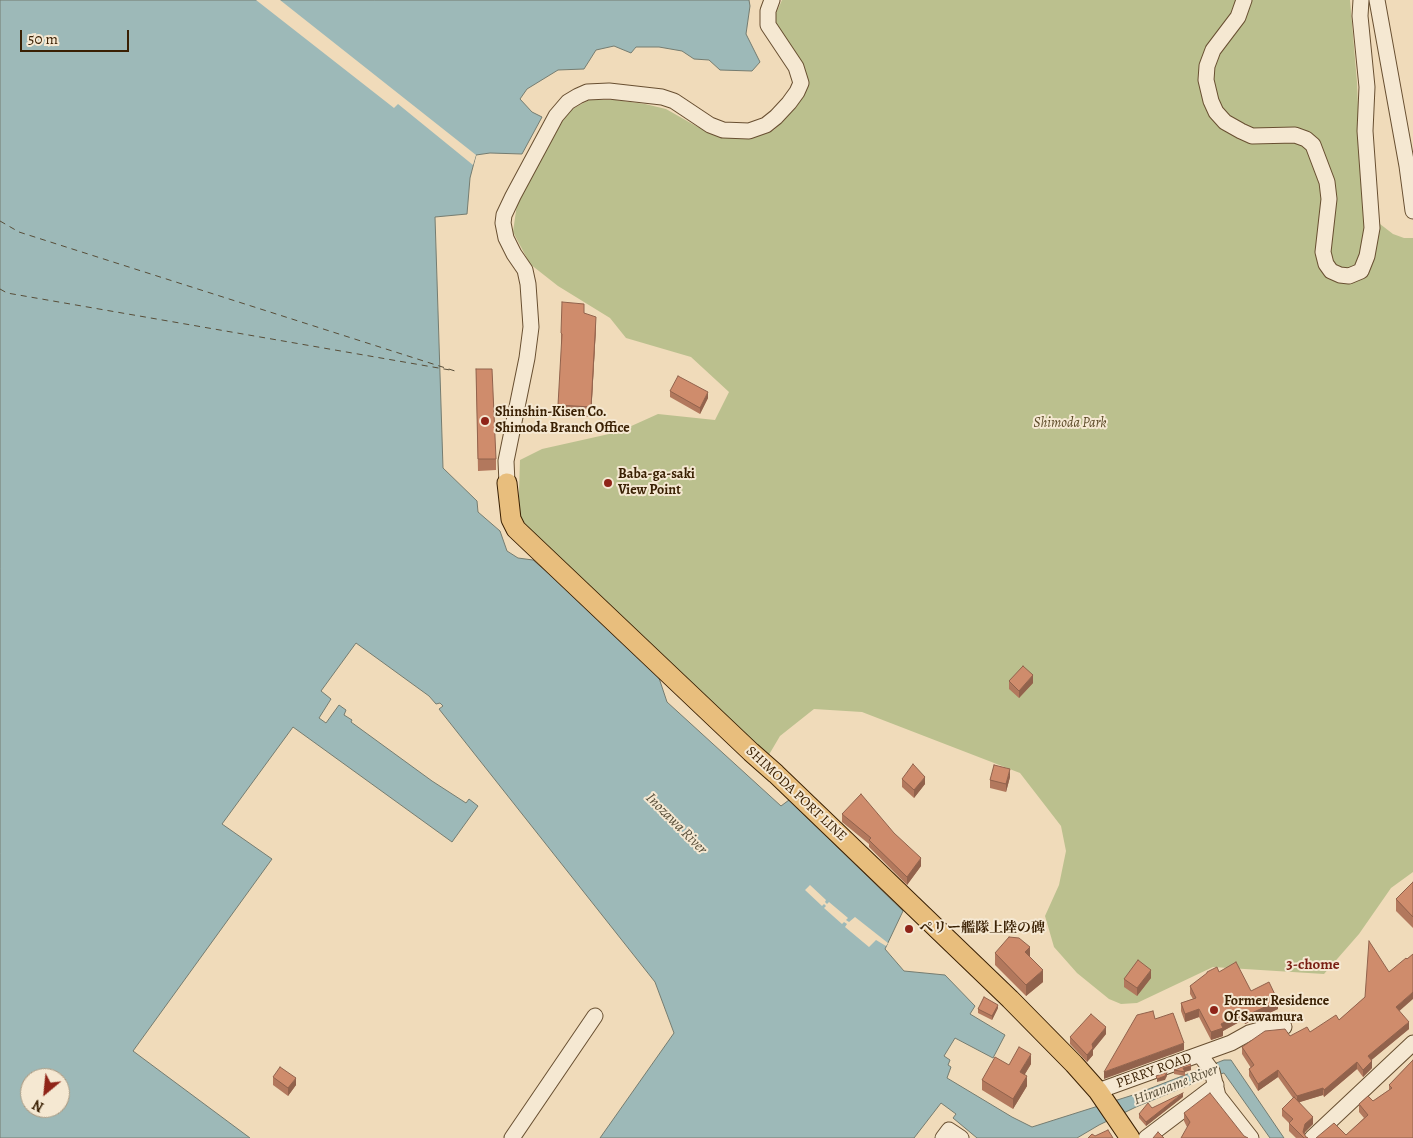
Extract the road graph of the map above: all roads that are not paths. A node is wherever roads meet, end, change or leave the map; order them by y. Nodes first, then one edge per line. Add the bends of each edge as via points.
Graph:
1 (772, 0) edge
2 (1244, 0) edge
3 (1361, 0) edge
4 (1377, 0) edge
5 (1413, 211) edge
6 (508, 483) joint
7 (595, 1016) dead end
8 (1284, 1027) edge
9 (1413, 1043) edge
10 (1210, 1070) junction
11 (1101, 1094) junction
12 (512, 1138) edge
13 (943, 1138) edge
14 (961, 1138) edge
15 (1130, 1138) edge
16 (1146, 1138) edge
17 (1251, 1138) edge
18 (1312, 1138) edge

1 - 6 street via 768,25 796,67 801,83 789,103 766,125 750,131 723,130 674,101 609,91 587,92 578,96 556,116 504,215 506,238 525,270 531,327 506,461
2 - 3 street via 1238,17 1213,50 1207,66 1206,80 1211,101 1225,122 1241,132 1252,136 1294,135 1313,145 1327,182 1329,199 1323,252 1326,264 1340,275 1350,276 1361,271 1368,256 1372,228
4 - 5 street
6 - 11 main road, SHIMODA PORT LINE via 508,506 516,529 970,960
7 - 12 street
8 - 10 street via 1264,1029
9 - 18 street
10 - 11 street, PERRY ROAD
10 - 16 street
10 - 17 street via 1218,1096
11 - 15 main road, SHIMODA PORT LINE
13 - 14 street via 949,1130

